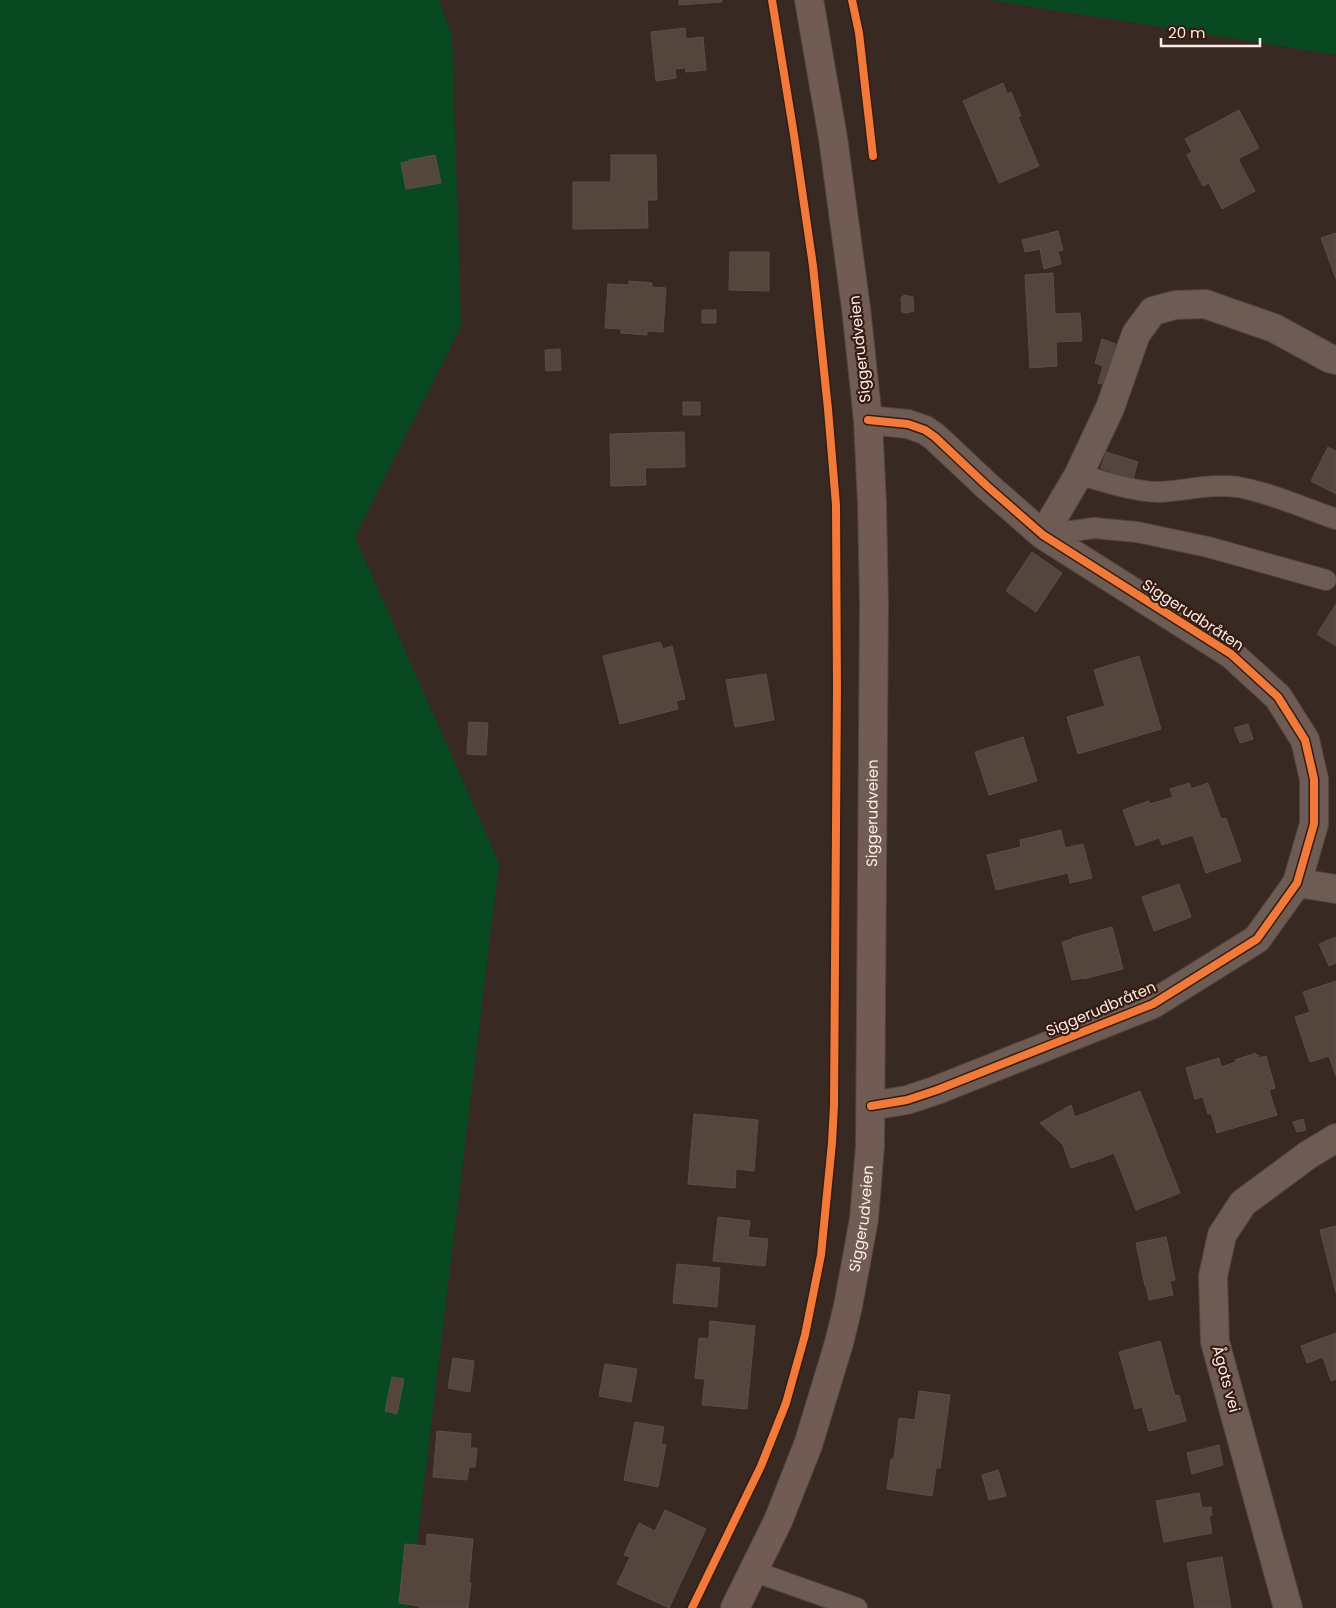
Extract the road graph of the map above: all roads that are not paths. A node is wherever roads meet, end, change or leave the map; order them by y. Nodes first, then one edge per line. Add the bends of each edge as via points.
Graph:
1 (809, 0) edge
2 (1336, 360) edge
3 (868, 420) junction
4 (1079, 474) junction
5 (1336, 519) edge
6 (1043, 535) junction
7 (1326, 580) dead end
8 (1296, 883) junction
9 (1336, 889) edge
10 (871, 1106) junction
11 (1336, 1138) edge
12 (753, 1571) junction
13 (735, 1608) edge
14 (858, 1608) edge
15 (1288, 1608) edge

1 - 3 main road, Siggerudveien via 837,163
2 - 4 street via 1274,328 1204,304 1174,305 1153,311 1136,334 1110,408
3 - 6 street, Siggerudbråten via 908,424 925,430
3 - 10 main road, Siggerudveien via 874,604
4 - 5 lane via 1154,492 1237,487
4 - 6 street
6 - 7 lane via 1094,528 1137,532 1208,547
6 - 8 street, Siggerudbråten via 1230,654 1278,697 1305,740 1314,779 1314,824
8 - 9 street
8 - 10 street, Siggerudbråten via 1257,939 1154,1004 937,1090 908,1100
10 - 12 main road, Siggerudveien via 864,1219 840,1344 808,1445 778,1521
11 - 15 street, Ågots vei via 1243,1203 1222,1235 1213,1276 1215,1342
12 - 13 main road, Siggerudveien
12 - 14 lane

